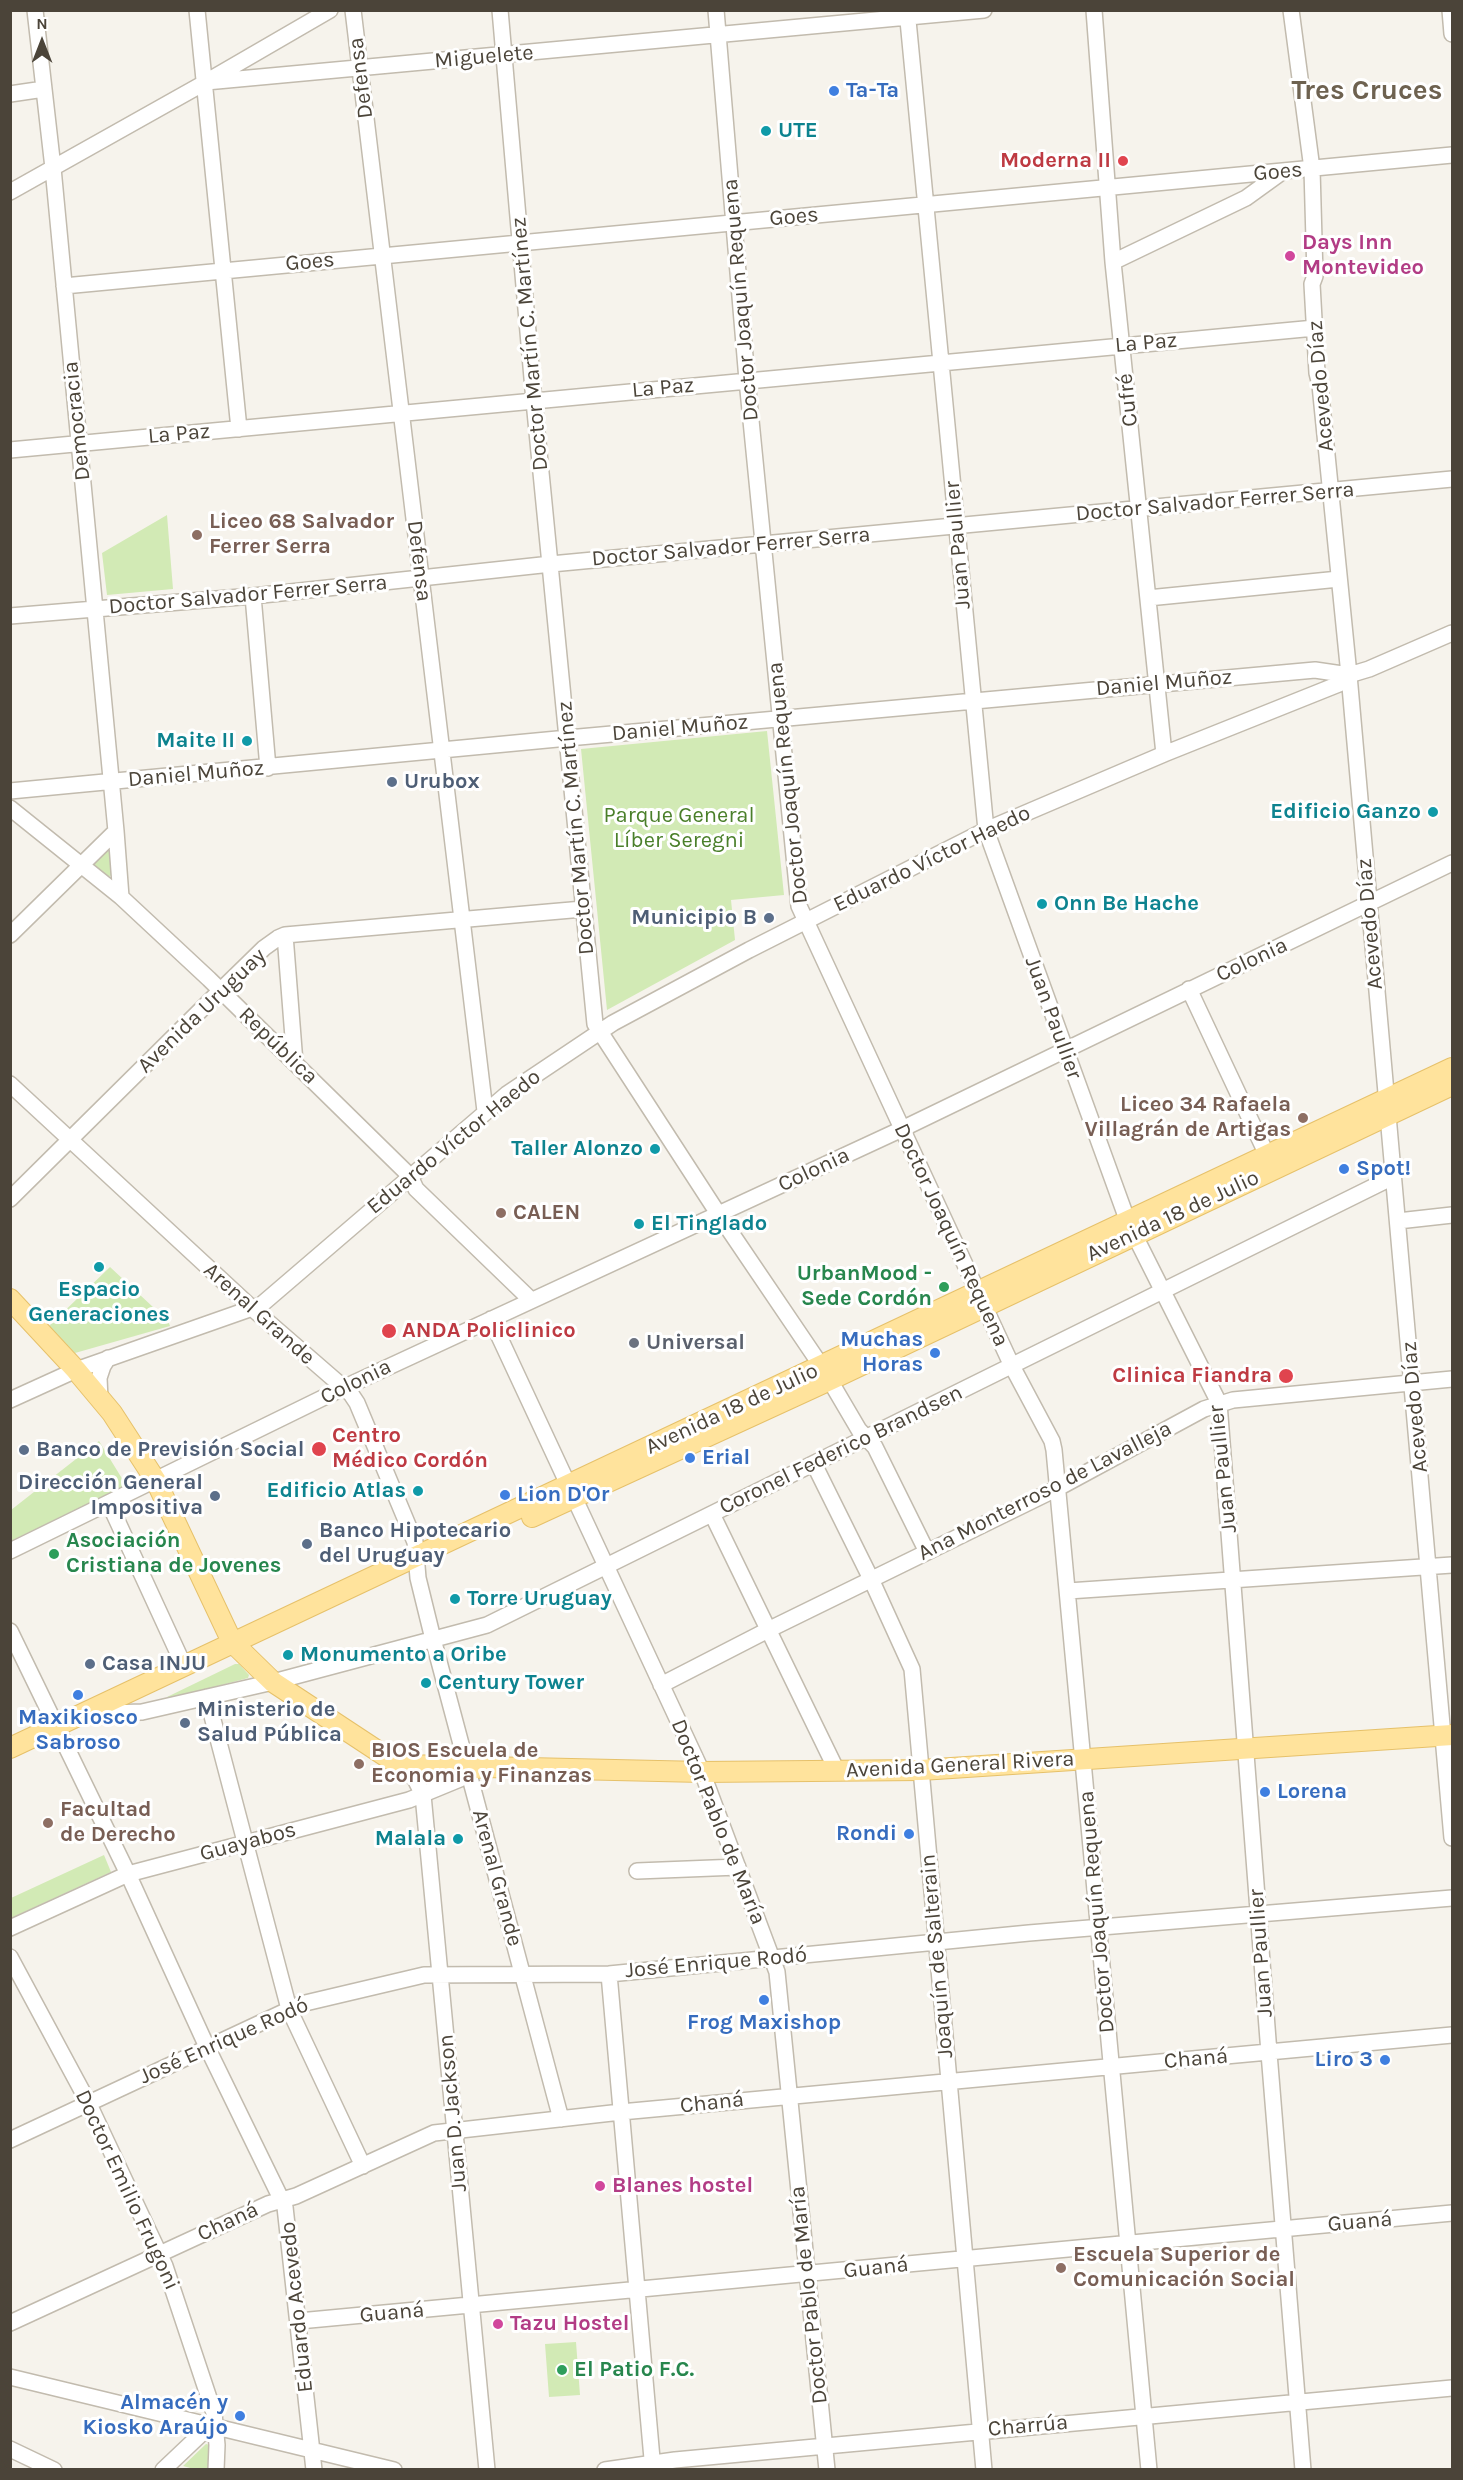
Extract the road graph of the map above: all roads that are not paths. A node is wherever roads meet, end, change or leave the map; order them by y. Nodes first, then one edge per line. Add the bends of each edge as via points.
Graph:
1 (35, 10) edge
2 (198, 10) edge
3 (330, 10) edge
4 (353, 10) edge
5 (500, 10) edge
6 (716, 10) edge
7 (984, 10) edge
8 (1094, 10) edge
9 (1291, 10) edge
10 (1450, 10) edge
11 (907, 14) edge
12 (1452, 34) edge
13 (718, 35) junction
14 (504, 56) junction
15 (360, 68) junction
16 (206, 82) junction
17 (44, 89) junction
18 (10, 94) edge
19 (1452, 155) edge
20 (53, 168) junction
21 (1312, 169) junction
22 (1282, 172) junction
23 (1107, 188) junction
24 (10, 192) edge
25 (924, 206) junction
26 (734, 222) junction
27 (520, 242) junction
28 (381, 256) junction
29 (1113, 262) junction
30 (223, 271) junction
31 (64, 285) junction
32 (1315, 328) junction
33 (1121, 345) junction
34 (940, 362) junction
35 (747, 380) junction
36 (534, 401) junction
37 (400, 413) junction
38 (239, 429) junction
39 (79, 444) junction
40 (10, 450) edge
41 (1452, 479) edge
42 (1331, 491) junction
43 (1140, 509) junction
44 (956, 526) junction
45 (763, 544) junction
46 (551, 564) junction
47 (421, 579) junction
48 (1339, 579) junction
49 (253, 596) junction
50 (1148, 598) junction
51 (95, 608) junction
52 (10, 616) edge
53 (1452, 633) edge
54 (1349, 675) junction
55 (1156, 684) junction
56 (972, 700) junction
57 (779, 718) junction
58 (568, 738) junction
59 (442, 750) junction
60 (1164, 754) junction
61 (268, 768) junction
62 (113, 781) junction
63 (10, 791) edge
64 (10, 808) edge
65 (986, 830) junction
66 (116, 831) junction
67 (1452, 863) edge
68 (81, 866) junction
69 (121, 897) junction
70 (1368, 905) junction
71 (583, 909) junction
72 (463, 920) junction
73 (805, 921) junction
74 (10, 935) edge
75 (285, 935) junction
76 (1189, 989) junction
77 (220, 990) junction
78 (599, 1032) junction
79 (1064, 1050) junction
80 (296, 1063) junction
81 (1452, 1068) edge
82 (10, 1084) edge
83 (1452, 1085) edge
84 (1387, 1108) junction
85 (485, 1111) junction
86 (902, 1129) junction
87 (70, 1140) junction
88 (1267, 1155) junction
89 (410, 1176) junction
90 (1393, 1177) junction
91 (10, 1199) edge
92 (719, 1215) junction
93 (1452, 1215) edge
94 (1398, 1221) junction
95 (1131, 1228) junction
96 (1163, 1290) junction
97 (981, 1298) junction
98 (10, 1299) edge
99 (531, 1300) junction
100 (253, 1310) junction
101 (491, 1319) junction
102 (108, 1358) junction
103 (1012, 1366) junction
104 (76, 1370) junction
105 (826, 1373) junction
106 (1452, 1380) edge
107 (1414, 1383) junction
108 (343, 1388) junction
109 (100, 1399) junction
110 (10, 1400) edge
111 (1220, 1403) junction
112 (866, 1437) junction
113 (814, 1464) junction
114 (156, 1481) junction
115 (1058, 1488) junction
116 (570, 1492) junction
117 (109, 1503) junction
118 (712, 1514) junction
119 (10, 1551) edge
120 (927, 1552) junction
121 (417, 1563) junction
122 (1452, 1565) edge
123 (607, 1567) junction
124 (1430, 1567) junction
125 (871, 1579) junction
126 (1233, 1580) junction
127 (1068, 1591) junction
128 (768, 1630) junction
129 (10, 1631) edge
130 (433, 1639) junction
131 (237, 1647) junction
132 (184, 1666) junction
133 (273, 1682) junction
134 (661, 1685) junction
135 (207, 1697) junction
136 (111, 1713) junction
137 (59, 1731) junction
138 (1448, 1735) edge
139 (10, 1748) edge
140 (1246, 1748) junction
141 (1083, 1759) junction
142 (10, 1760) edge
143 (399, 1765) junction
144 (468, 1769) junction
145 (921, 1770) junction
146 (837, 1771) junction
147 (702, 1772) junction
148 (423, 1795) junction
149 (1452, 1838) edge
150 (245, 1843) junction
151 (738, 1867) junction
152 (637, 1871) dead end
153 (128, 1874) junction
154 (1452, 1898) edge
155 (1259, 1915) junction
156 (10, 1928) edge
157 (1099, 1929) junction
158 (938, 1942) junction
159 (10, 1957) edge
160 (771, 1959) junction
161 (441, 1974) junction
162 (524, 1974) junction
163 (609, 1974) junction
164 (289, 2009) junction
165 (1452, 2035) edge
166 (207, 2047) junction
167 (1269, 2053) junction
168 (1112, 2067) junction
169 (948, 2083) junction
170 (790, 2096) junction
171 (88, 2102) junction
172 (621, 2112) junction
173 (561, 2119) junction
174 (454, 2131) junction
175 (10, 2140) edge
176 (363, 2166) junction
177 (283, 2200) junction
178 (1452, 2213) edge
179 (1283, 2229) junction
180 (1128, 2242) junction
181 (160, 2253) junction
182 (966, 2258) junction
183 (807, 2275) junction
184 (637, 2290) junction
185 (470, 2306) junction
186 (299, 2321) junction
187 (10, 2323) edge
188 (10, 2377) edge
189 (1452, 2388) edge
190 (1297, 2401) junction
191 (1144, 2416) junction
192 (216, 2427) junction
193 (980, 2431) junction
194 (824, 2446) junction
195 (10, 2449) edge
196 (312, 2450) junction
197 (653, 2466) edge
198 (54, 2469) edge
199 (163, 2469) edge
200 (216, 2469) edge
201 (314, 2469) edge
202 (394, 2469) edge
203 (487, 2469) edge
204 (604, 2469) edge
205 (827, 2469) edge
206 (984, 2469) edge
207 (1149, 2469) edge
208 (1303, 2469) edge

1 - 17 street, Democracia
2 - 16 street
3 - 16 street
4 - 15 street, Defensa
5 - 14 street, Doctor Martín C. Martínez
6 - 13 street, Doctor Joaquín Requena
7 - 11 street, Miguelete
8 - 23 street, Cufré
9 - 21 street, Acevedo Díaz
10 - 12 street
11 - 13 street, Miguelete
11 - 25 street, Juan Paullier
13 - 14 street, Miguelete
13 - 26 street, Doctor Joaquín Requena
14 - 15 street, Miguelete
14 - 27 street, Doctor Martín C. Martínez
15 - 16 street, Miguelete
15 - 28 street, Defensa
16 - 20 street, Miguelete
16 - 30 street
17 - 18 street
17 - 20 street, Democracia
19 - 21 street, Goes
20 - 24 street, Miguelete
20 - 31 street, Democracia
21 - 22 street, Goes
21 - 32 street, Acevedo Díaz
22 - 23 street, Goes
22 - 29 street via 1246,198
23 - 25 street, Goes
23 - 29 street, Cufré
25 - 26 street, Goes
25 - 34 street, Juan Paullier
26 - 27 street, Goes
26 - 35 street, Doctor Joaquín Requena
27 - 28 street, Goes
27 - 36 street, Doctor Martín C. Martínez
28 - 30 street, Goes
28 - 37 street, Defensa
29 - 33 street, Cufré
30 - 31 street, Goes
30 - 38 street
31 - 39 street, Democracia
32 - 33 street, La Paz
32 - 42 street, Acevedo Díaz
33 - 34 street, La Paz
33 - 43 street, Cufré
34 - 35 street, La Paz
34 - 44 street, Juan Paullier
35 - 36 street, La Paz
35 - 45 street, Doctor Joaquín Requena
36 - 37 street, La Paz
36 - 46 street, Doctor Martín C. Martínez
37 - 38 street, La Paz
37 - 47 street, Defensa
38 - 39 street, La Paz
39 - 40 street, La Paz
39 - 51 street, Democracia
41 - 42 street, Doctor Salvador Ferrer Serra
42 - 43 street, Doctor Salvador Ferrer Serra
42 - 48 street, Acevedo Díaz
43 - 44 street, Doctor Salvador Ferrer Serra
43 - 50 street, Cufré
44 - 45 street, Doctor Salvador Ferrer Serra
44 - 56 street, Juan Paullier
45 - 46 street, Doctor Salvador Ferrer Serra
45 - 57 street, Doctor Joaquín Requena
46 - 47 street, Doctor Salvador Ferrer Serra
46 - 58 street, Doctor Martín C. Martínez
47 - 49 street, Doctor Salvador Ferrer Serra
47 - 59 street, Defensa
48 - 50 street
48 - 54 street, Acevedo Díaz
49 - 51 street, Doctor Salvador Ferrer Serra
49 - 61 street
50 - 55 street, Cufré
51 - 52 street, Doctor Salvador Ferrer Serra
51 - 62 street, Democracia
53 - 54 street, Eduardo Víctor Haedo
54 - 55 street, Daniel Muñoz via 1315,670
54 - 60 street, Eduardo Víctor Haedo via 1339,684
54 - 70 street, Acevedo Díaz
55 - 56 street, Daniel Muñoz
55 - 60 street, Cufré
56 - 57 street, Daniel Muñoz
56 - 65 street, Juan Paullier
57 - 58 street, Daniel Muñoz
57 - 73 street, Doctor Joaquín Requena via 799,906
58 - 59 street, Daniel Muñoz
58 - 71 street, Doctor Martín C. Martínez
59 - 61 street, Daniel Muñoz
59 - 72 street, Defensa
60 - 65 street, Eduardo Víctor Haedo
61 - 62 street, Daniel Muñoz
62 - 63 street, Daniel Muñoz
62 - 66 street, Democracia
64 - 68 street, República
65 - 73 street, Eduardo Víctor Haedo
65 - 79 street, Juan Paullier
66 - 68 street
66 - 69 street, Democracia
67 - 70 street, Colonia
68 - 69 street, República
68 - 74 street
69 - 77 street, República
70 - 76 street, Colonia
70 - 84 street, Acevedo Díaz
71 - 72 street, Avenida Uruguay
71 - 78 street, Doctor Martín C. Martínez
72 - 75 street, Avenida Uruguay
72 - 85 street, Defensa
73 - 78 street, Eduardo Víctor Haedo
73 - 86 street, Doctor Joaquín Requena
75 - 77 street, Avenida Uruguay via 264,948
75 - 80 street
76 - 79 street, Colonia
76 - 88 street
77 - 80 street, República
77 - 87 street, Avenida Uruguay
78 - 85 street, Eduardo Víctor Haedo
78 - 92 street, Doctor Martín C. Martínez
79 - 86 street, Colonia
79 - 95 street, Juan Paullier
80 - 89 street, República
81 - 84 main road, Avenida 18 de Julio
82 - 87 street, Arenal Grande
83 - 84 main road, Avenida 18 de Julio
84 - 88 main road, Avenida 18 de Julio
84 - 90 street, Acevedo Díaz
84 - 95 main road, Avenida 18 de Julio
85 - 89 street, Eduardo Víctor Haedo
86 - 92 street, Colonia
86 - 97 street, Doctor Joaquín Requena
87 - 91 street, Avenida Uruguay
87 - 100 street, Arenal Grande
88 - 95 main road, Avenida 18 de Julio
89 - 99 street, República via 416,1190
89 - 100 street, Eduardo Víctor Haedo
90 - 94 street, Acevedo Díaz
90 - 96 street, Coronel Federico Brandsen
92 - 99 street, Colonia
92 - 105 street, Doctor Martín C. Martínez
93 - 94 street
94 - 107 street, Acevedo Díaz
95 - 96 street, Juan Paullier
95 - 97 main road, Avenida 18 de Julio
96 - 103 street, Coronel Federico Brandsen
96 - 111 street, Juan Paullier
97 - 103 street, Doctor Joaquín Requena
97 - 105 main road, Avenida 18 de Julio
98 - 104 main road
99 - 101 street, Colonia
100 - 102 street, Eduardo Víctor Haedo
100 - 108 street, Arenal Grande
101 - 108 street, Colonia
101 - 116 street, Doctor Pablo de María
102 - 104 street, Eduardo Víctor Haedo
102 - 109 street via 99,1378
103 - 112 street, Coronel Federico Brandsen
103 - 115 street, Doctor Joaquín Requena via 1052,1441
104 - 109 main road
104 - 110 street, Eduardo Víctor Haedo
105 - 112 street, Doctor Martín C. Martínez
105 - 116 main road, Avenida 18 de Julio
106 - 107 street, Ana Monterroso de Lavalleja
107 - 111 street, Ana Monterroso de Lavalleja
107 - 124 street, Acevedo Díaz
108 - 114 street, Colonia
108 - 121 street, Arenal Grande via 357,1403 415,1542
109 - 114 main road
111 - 115 street, Ana Monterroso de Lavalleja
111 - 126 street, Juan Paullier
112 - 113 street, Coronel Federico Brandsen
112 - 120 street, Doctor Martín C. Martínez via 875,1447
113 - 118 street, Coronel Federico Brandsen
113 - 125 street, Joaquín de Salterain
114 - 117 street, Colonia
114 - 131 main road
115 - 120 street, Ana Monterroso de Lavalleja
115 - 127 street, Doctor Joaquín Requena
116 - 121 main road, Avenida 18 de Julio
116 - 123 street, Doctor Pablo de María
117 - 119 street, Colonia
117 - 132 street
118 - 123 street, Coronel Federico Brandsen
118 - 128 street
120 - 125 street, Ana Monterroso de Lavalleja
121 - 130 street, Arenal Grande
121 - 131 main road, Avenida 18 de Julio
122 - 124 street
123 - 130 street, Coronel Federico Brandsen via 487,1624
123 - 134 street, Doctor Pablo de María
124 - 126 street
124 - 138 street, Acevedo Díaz
125 - 128 street, Ana Monterroso de Lavalleja
125 - 145 street, Joaquín de Salterain via 910,1661
126 - 127 street
126 - 140 street, Juan Paullier
127 - 141 street, Doctor Joaquín Requena
128 - 134 street, Ana Monterroso de Lavalleja
128 - 146 street
129 - 137 street, Eduardo Acevedo
130 - 133 street, Coronel Federico Brandsen
130 - 144 street, Arenal Grande
131 - 132 main road, Avenida 18 de Julio
131 - 133 main road
131 - 136 main road, Avenida 18 de Julio
132 - 137 main road, Avenida 18 de Julio
133 - 135 street, Avenida 18 de Julio
133 - 143 main road
134 - 147 street, Doctor Pablo de María
135 - 136 street, Avenida 18 de Julio via 142,1712
135 - 150 street
136 - 137 main road, Avenida 18 de Julio
137 - 139 main road, Avenida 18 de Julio
137 - 142 main road, Avenida 18 de Julio
137 - 153 street, Eduardo Acevedo
138 - 140 main road, Avenida General Rivera
138 - 149 street, Acevedo Díaz
140 - 141 main road, Avenida General Rivera
140 - 155 street, Juan Paullier
141 - 145 main road, Avenida General Rivera
141 - 157 street, Doctor Joaquín Requena
143 - 144 main road, Avenida General Rivera
143 - 148 street, Juan D. Jackson via 415,1779
144 - 147 main road, Avenida General Rivera
144 - 148 street via 460,1779
144 - 162 street, Arenal Grande
145 - 146 main road, Avenida General Rivera
145 - 158 street, Joaquín de Salterain
146 - 147 main road, Avenida General Rivera
147 - 151 street, Doctor Pablo de María
148 - 150 street, Guayabos
148 - 161 street, Juan D. Jackson
150 - 153 street, Guayabos
150 - 164 street
151 - 152 street
151 - 160 street, Doctor Pablo de María
153 - 156 street, Guayabos
153 - 166 street, Eduardo Acevedo
154 - 155 street, José Enrique Rodó
155 - 157 street, José Enrique Rodó
155 - 167 street, Juan Paullier
157 - 158 street, José Enrique Rodó
157 - 168 street, Doctor Joaquín Requena
158 - 160 street, José Enrique Rodó
158 - 169 street, Joaquín de Salterain
159 - 171 street, Doctor Emilio Frugoni
160 - 163 street, José Enrique Rodó
160 - 170 street, Doctor Pablo de María via 777,1972
161 - 162 street, José Enrique Rodó
161 - 164 street, José Enrique Rodó via 313,2000
161 - 174 street, Juan D. Jackson
162 - 163 street, José Enrique Rodó
162 - 173 street, Arenal Grande
163 - 172 street
164 - 166 street, José Enrique Rodó
164 - 176 street
165 - 167 street, Chaná
166 - 171 street, José Enrique Rodó
166 - 177 street, Eduardo Acevedo
167 - 168 street, Chaná
167 - 179 street, Juan Paullier
168 - 169 street, Chaná
168 - 180 street, Doctor Joaquín Requena
169 - 170 street, Chaná
169 - 182 street, Joaquín de Salterain
170 - 172 street, Chaná
170 - 183 street, Doctor Pablo de María
171 - 175 street, José Enrique Rodó
171 - 181 street, Doctor Emilio Frugoni
172 - 173 street, Chaná
172 - 184 street
173 - 174 street, Chaná
174 - 176 street, Chaná via 434,2133
174 - 185 street, Juan D. Jackson
176 - 177 street, Chaná
177 - 181 street, Chaná
177 - 186 street, Eduardo Acevedo
178 - 179 street, Guaná
179 - 180 street, Guaná
179 - 190 street, Juan Paullier
180 - 182 street, Guaná
180 - 191 street, Doctor Joaquín Requena
181 - 187 street, Chaná
181 - 192 street, Doctor Emilio Frugoni
182 - 183 street, Guaná
182 - 193 street, Joaquín de Salterain
183 - 184 street, Guaná
183 - 194 street, Doctor Pablo de María
184 - 185 street, Guaná
184 - 197 street
185 - 186 street, Guaná
185 - 203 street, Juan D. Jackson
186 - 196 street, Eduardo Acevedo
188 - 192 street
189 - 190 street, Charrúa
190 - 191 street, Charrúa
190 - 208 street, Juan Paullier
191 - 193 street, Charrúa
191 - 207 street, Doctor Joaquín Requena
192 - 196 street
192 - 199 street via 201,2434
192 - 200 street, Doctor Emilio Frugoni
193 - 194 street, Charrúa
193 - 206 street, Joaquín de Salterain
194 - 197 street, Charrúa
194 - 205 street, Doctor Pablo de María
195 - 198 street
196 - 201 street, Eduardo Acevedo
196 - 202 street
197 - 204 street, Charrúa

